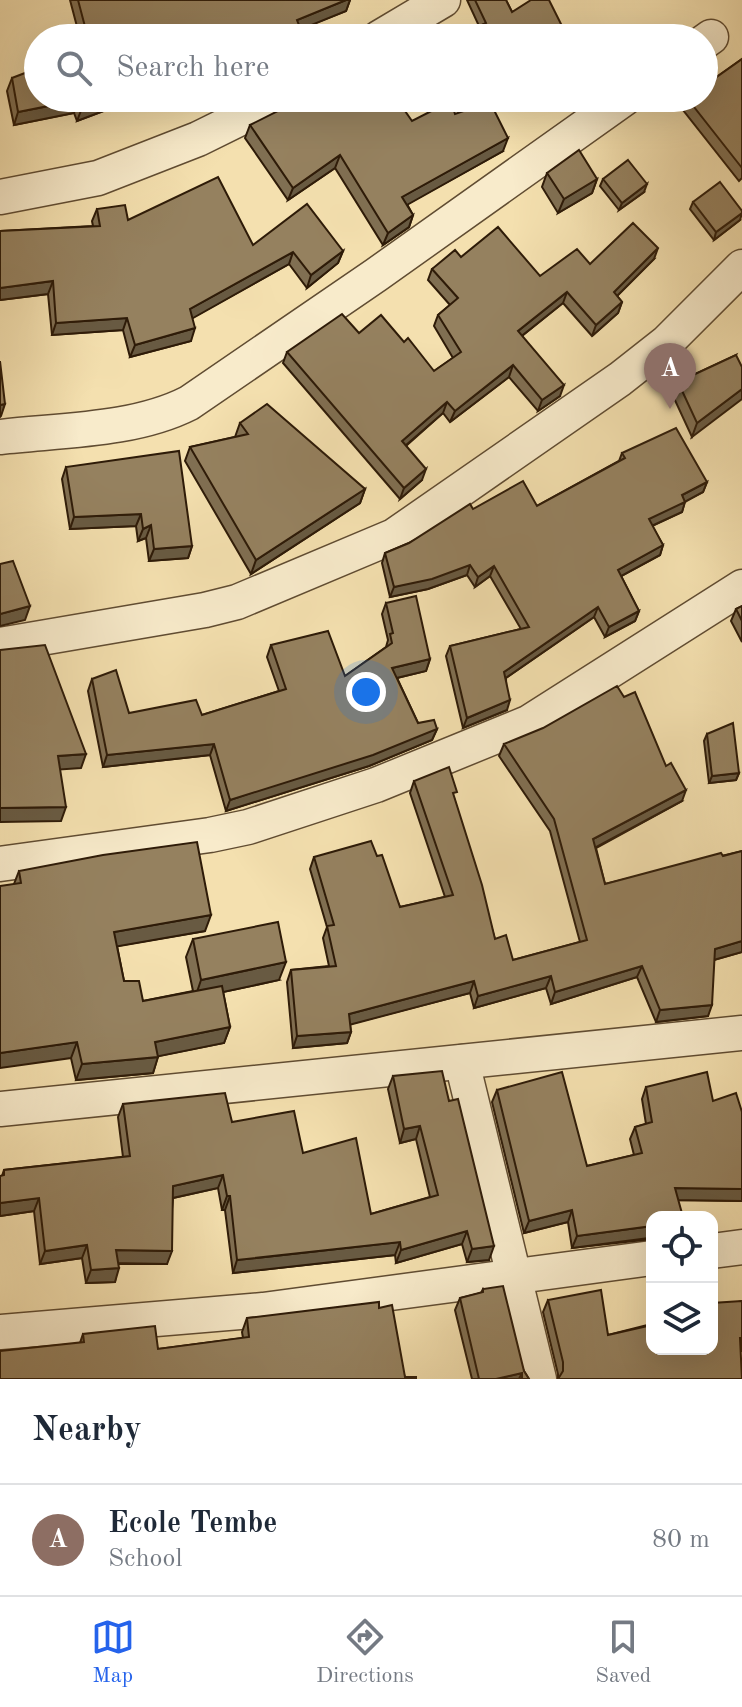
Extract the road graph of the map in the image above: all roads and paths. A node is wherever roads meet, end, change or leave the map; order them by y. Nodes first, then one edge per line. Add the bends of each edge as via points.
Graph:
1 (443, 0) edge
2 (403, 24) edge
3 (253, 112) edge
4 (605, 112) edge
5 (0, 197) edge
6 (742, 267) edge
7 (0, 437) edge
8 (742, 587) edge
9 (0, 645) edge
10 (0, 864) edge
11 (742, 1033) edge
12 (462, 1062) junction
13 (0, 1109) edge
14 (742, 1247) edge
15 (718, 1250) edge
16 (646, 1259) edge
17 (515, 1276) junction
18 (0, 1332) edge
19 (539, 1379) edge

1 - 2 street
3 - 5 street via 98,178
4 - 7 street via 189,403 140,421
6 - 9 street via 667,342 620,379 394,536 237,602
8 - 10 street via 528,723 376,785 210,835
11 - 12 street
12 - 13 street
12 - 17 street
14 - 15 street
16 - 17 street
17 - 18 street via 263,1310
17 - 19 street

